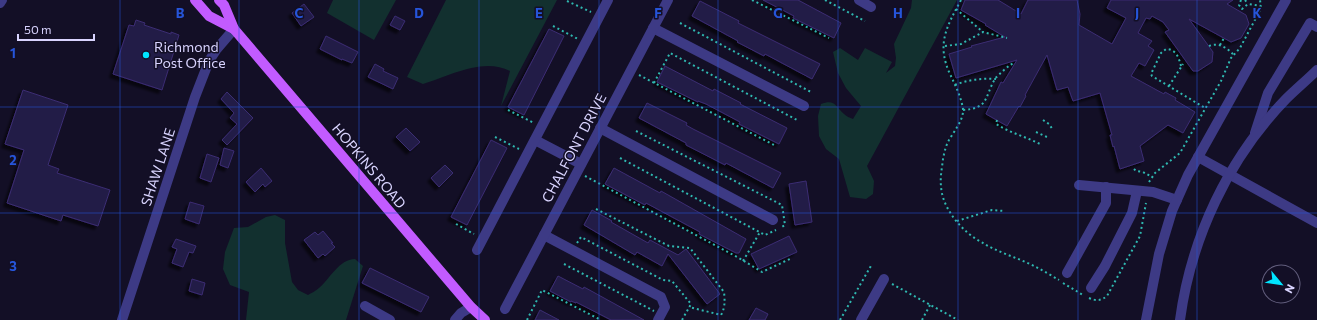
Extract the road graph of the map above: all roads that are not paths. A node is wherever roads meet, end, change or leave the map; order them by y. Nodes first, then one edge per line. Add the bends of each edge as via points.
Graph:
1 (2, 0) edge
2 (195, 0) edge
3 (220, 0) edge
4 (608, 0) edge
5 (668, 0) edge
6 (859, 0) edge
7 (1286, 0) edge
8 (0, 3) edge
9 (871, 6) dead end
10 (1317, 27) edge
11 (653, 28) junction
12 (234, 29) junction
13 (1317, 70) edge
14 (804, 106) dead end
15 (600, 128) junction
16 (1253, 139) junction
17 (535, 140) junction
18 (1198, 157) junction
19 (581, 164) junction
20 (1230, 175) junction
21 (1079, 185) dead end
22 (1106, 187) junction
23 (1137, 191) junction
24 (1177, 200) junction
25 (773, 220) dead end
26 (1317, 223) edge
27 (544, 235) junction
28 (477, 250) dead end
29 (1067, 273) dead end
30 (884, 279) road end
31 (1091, 288) dead end
32 (365, 306) dead end
33 (471, 307) junction
34 (505, 309) dead end
35 (122, 320) edge
36 (390, 320) edge
37 (455, 320) edge
38 (484, 320) edge
39 (658, 320) edge
40 (861, 320) edge
41 (1146, 320) edge
42 (1180, 320) edge

1 - 8 street
2 - 12 main road, HOPKINS ROAD via 209,16
3 - 12 main road, HOPKINS ROAD
4 - 17 street
5 - 11 street, CHALFONT DRIVE
6 - 9 street
7 - 18 street
10 - 16 street via 1310,23 1268,93
11 - 14 street
11 - 15 street, CHALFONT DRIVE
12 - 33 main road, HOPKINS ROAD
12 - 35 street, SHAW LANE via 209,61 195,97
13 - 16 street via 1286,100
15 - 19 street, CHALFONT DRIVE
15 - 25 street
16 - 20 street
17 - 19 street
17 - 28 street
18 - 20 street
18 - 24 street
19 - 27 street, CHALFONT DRIVE
20 - 26 street
20 - 42 street via 1210,212 1197,246 1185,285
21 - 22 street
22 - 23 street
22 - 29 street via 1106,203
23 - 24 street via 1153,192
23 - 31 street via 1132,213
24 - 41 street via 1159,254
27 - 34 street, CHALFONT DRIVE
27 - 39 street via 661,297 665,307
30 - 40 street
32 - 36 street
33 - 37 street
33 - 38 main road, HOPKINS ROAD

